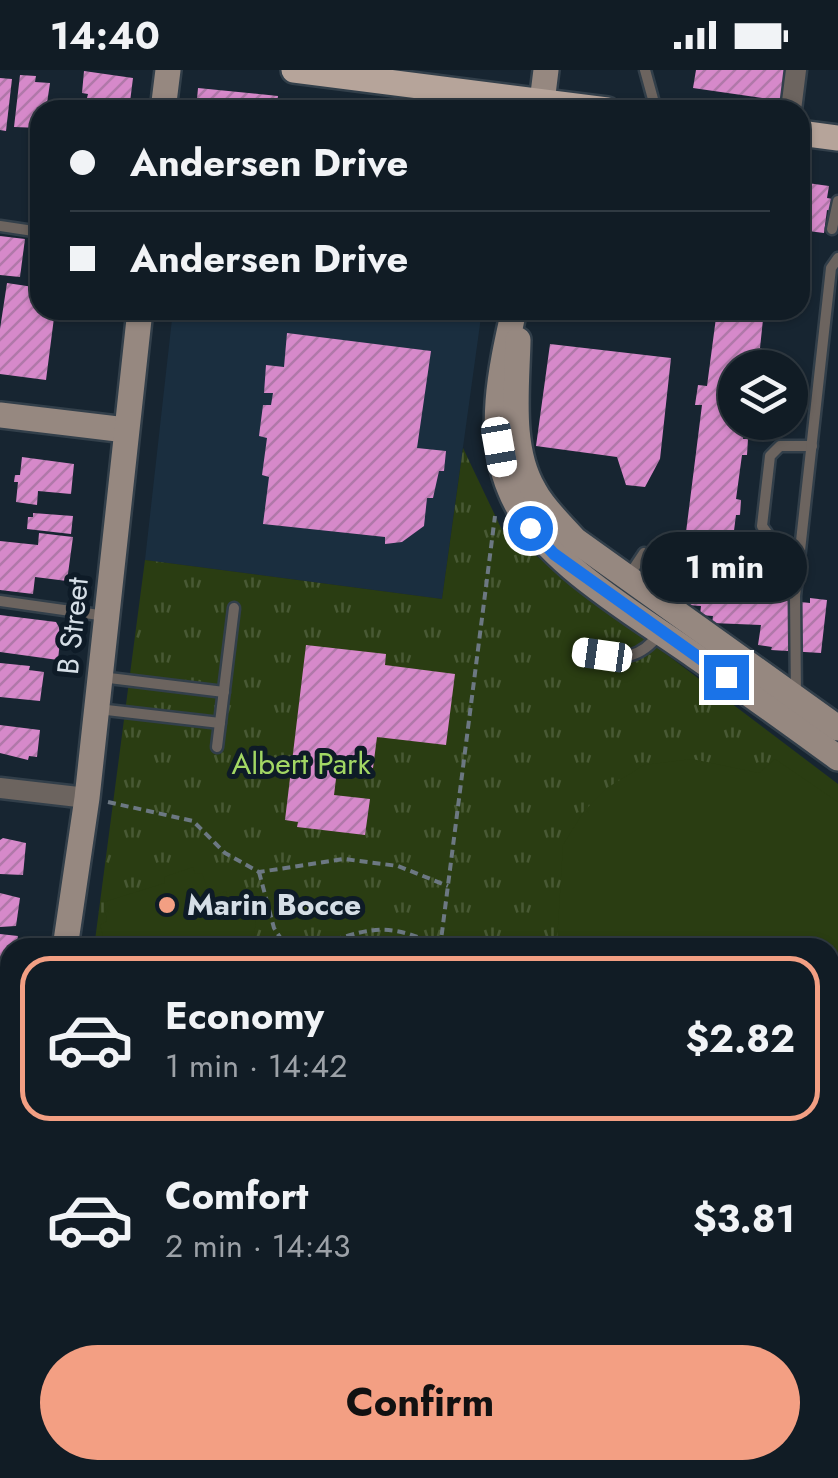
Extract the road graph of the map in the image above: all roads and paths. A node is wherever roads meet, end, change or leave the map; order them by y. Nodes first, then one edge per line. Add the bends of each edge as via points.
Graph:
1 (168, 70) edge
2 (294, 70) edge
3 (546, 70) edge
4 (646, 70) edge
5 (796, 70) edge
6 (164, 100) edge
7 (500, 100) edge
8 (542, 100) edge
9 (654, 100) edge
10 (792, 100) edge
11 (810, 135) edge
12 (838, 138) edge
13 (838, 201) edge
14 (0, 226) edge
15 (832, 229) dead end
16 (30, 230) edge
17 (838, 258) edge
18 (139, 320) edge
19 (513, 320) edge
20 (0, 415) edge
21 (126, 430) junction
22 (812, 446) junction
23 (513, 477) junction
24 (768, 533) dead end
25 (644, 553) dead end
26 (627, 578) junction
27 (0, 600) edge
28 (234, 608) dead end
29 (107, 616) junction
30 (661, 632) junction
31 (580, 652) dead end
32 (100, 676) junction
33 (224, 692) junction
34 (796, 698) junction
35 (97, 709) junction
36 (220, 723) junction
37 (838, 728) edge
38 (217, 747) dead end
39 (838, 758) edge
40 (0, 788) edge
41 (87, 798) junction
42 (259, 872) junction
43 (448, 886) junction
44 (66, 938) edge
45 (280, 938) edge
46 (340, 938) edge
47 (421, 938) edge
48 (441, 938) edge

1 - 6 main road
2 - 7 main road
3 - 8 main road
4 - 9 lane
5 - 10 street
11 - 12 main road
13 - 15 lane
14 - 16 lane
17 - 22 lane via 831,268
18 - 21 main road, B Street
19 - 23 main road via 499,375 498,434
20 - 21 main road
21 - 29 main road, B Street
22 - 24 lane via 780,446 770,456 762,526
22 - 34 lane via 795,596
23 - 26 main road via 533,490 575,540
23 - 30 main road via 530,528 554,554
23 - 43 path via 496,506
25 - 26 lane
26 - 34 main road
27 - 29 lane
28 - 33 lane
29 - 32 main road, B Street
30 - 31 lane via 648,650 624,658
30 - 39 main road
32 - 33 lane
32 - 35 main road, B Street
33 - 36 lane
34 - 37 main road
35 - 36 lane
35 - 41 main road, B Street
36 - 38 lane
40 - 41 street
41 - 42 path via 193,821 225,853
41 - 44 main road, B Street
42 - 43 path via 344,859 398,866
42 - 45 path
43 - 48 path
46 - 47 path via 369,928

